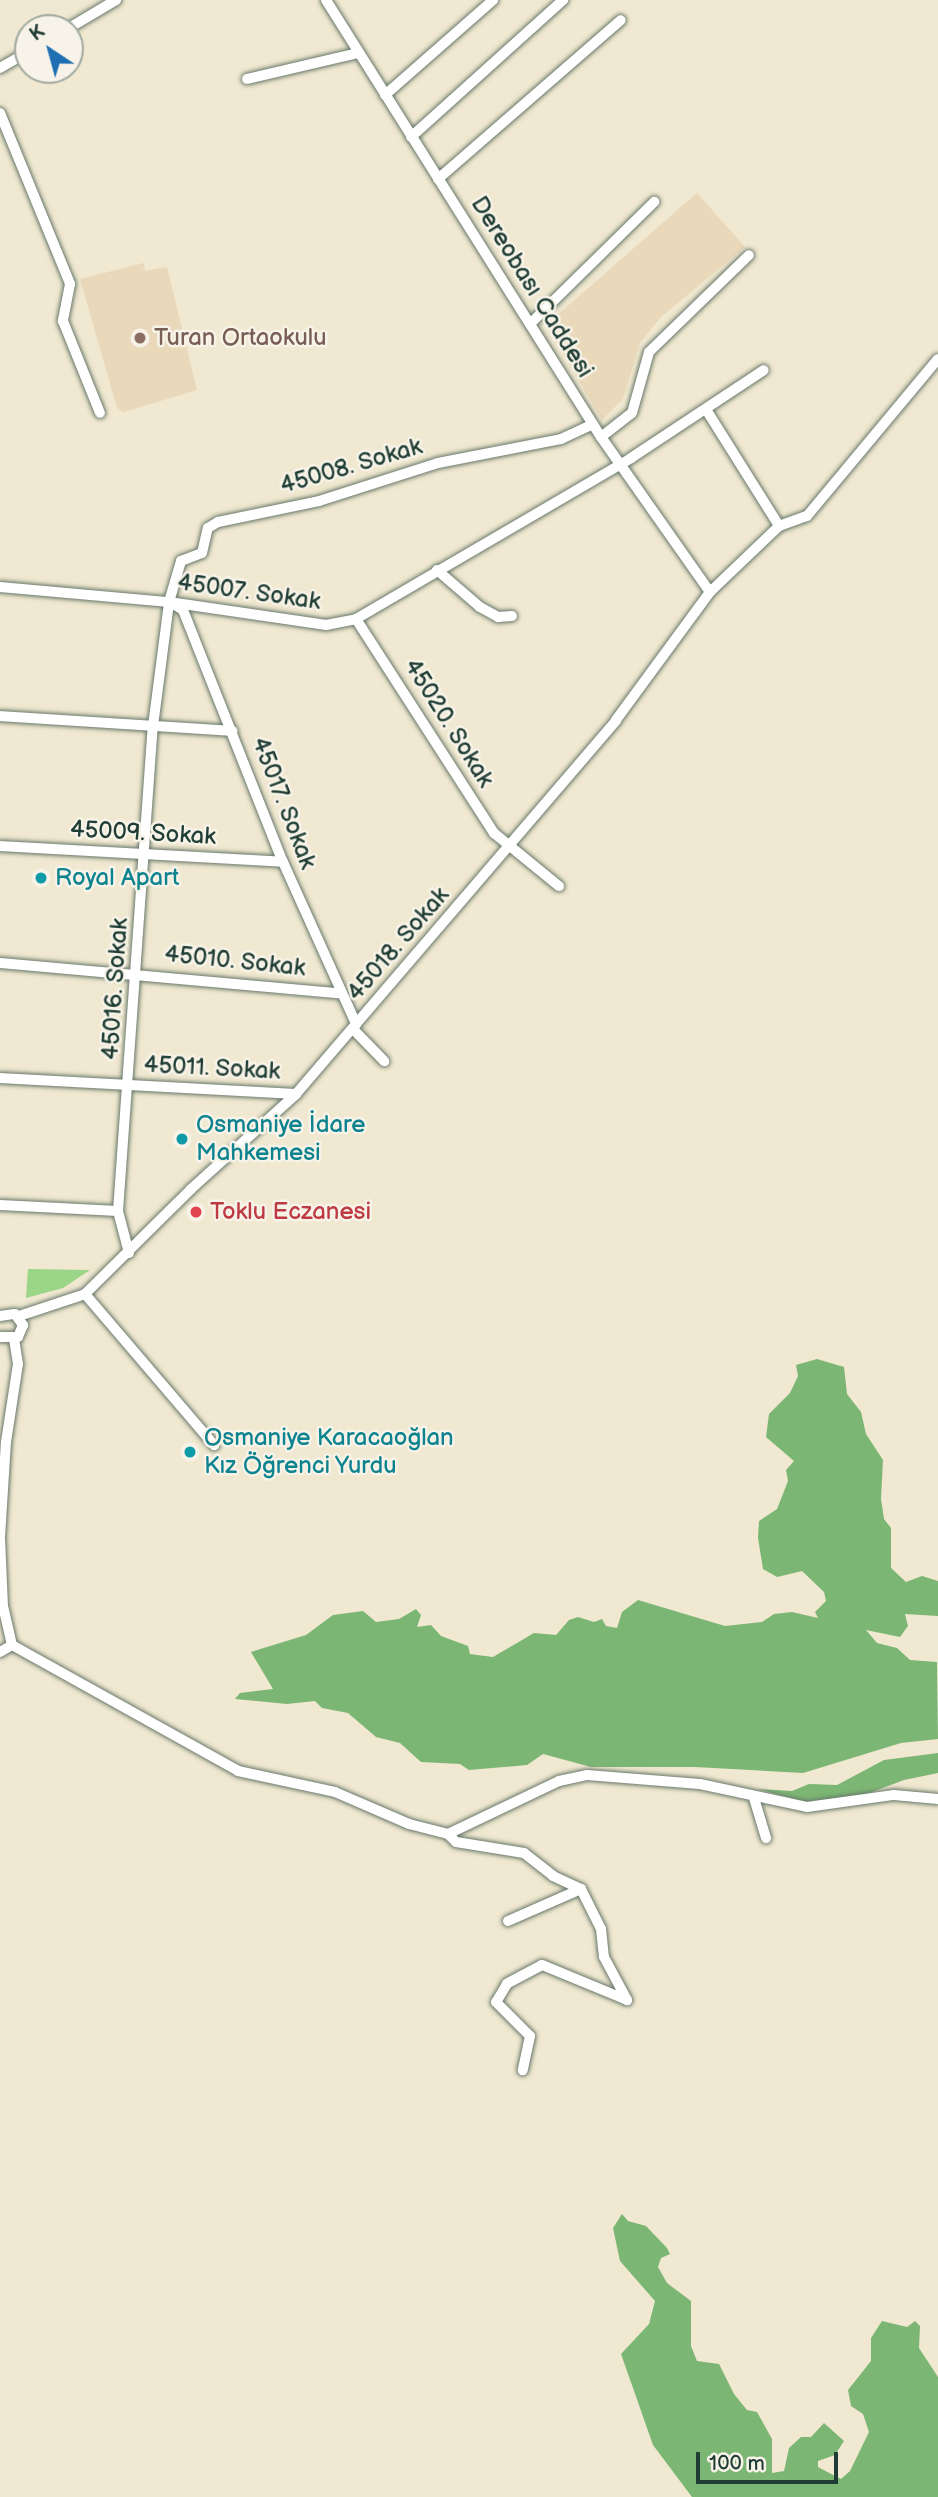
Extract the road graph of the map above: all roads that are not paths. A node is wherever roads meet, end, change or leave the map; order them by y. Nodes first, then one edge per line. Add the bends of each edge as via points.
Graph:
1 (116, 0) edge
2 (326, 0) edge
3 (493, 0) edge
4 (563, 0) edge
5 (84, 19) edge
6 (621, 20) dead end
7 (358, 53) junction
8 (247, 79) dead end
9 (385, 95) junction
10 (0, 113) edge
11 (411, 137) junction
12 (438, 179) junction
13 (654, 202) dead end
14 (749, 255) dead end
15 (531, 323) junction
16 (938, 359) edge
17 (764, 370) dead end
18 (707, 411) junction
19 (100, 413) dead end
20 (593, 424) junction
21 (601, 437) junction
22 (619, 464) junction
23 (779, 526) junction
24 (437, 570) junction
25 (0, 587) edge
26 (710, 592) junction
27 (169, 602) junction
28 (512, 616) dead end
29 (356, 618) junction
30 (0, 716) edge
31 (153, 726) junction
32 (233, 731) junction
33 (0, 846) edge
34 (510, 848) junction
35 (144, 854) junction
36 (283, 862) junction
37 (559, 886) dead end
38 (0, 964) edge
39 (137, 972) junction
40 (339, 993) junction
41 (355, 1026) junction
42 (384, 1061) dead end
43 (0, 1078) edge
44 (129, 1084) junction
45 (296, 1094) junction
46 (0, 1205) edge
47 (118, 1211) junction
48 (129, 1253) junction
49 (85, 1294) junction
50 (0, 1316) edge
51 (19, 1316) junction
52 (0, 1337) edge
53 (14, 1340) junction
54 (214, 1445) dead end
55 (12, 1645) junction
56 (0, 1652) edge
57 (754, 1798) junction
58 (938, 1800) edge
59 (448, 1834) junction
60 (766, 1838) dead end
61 (580, 1889) junction
62 (508, 1920) dead end
63 (523, 2070) dead end

1 - 5 street
2 - 7 street, Dereobası Caddesi
3 - 9 street
4 - 11 street
6 - 12 street
7 - 8 street
7 - 9 street, Dereobası Caddesi
9 - 11 street, Dereobası Caddesi
10 - 19 street via 70,284 63,321
11 - 12 street, Dereobası Caddesi
12 - 15 street, Dereobası Caddesi
13 - 15 street
14 - 21 street via 649,352 632,412
15 - 20 street, Dereobası Caddesi
16 - 23 street, 45018. Sokak via 807,516
17 - 18 street, 45007. Sokak
18 - 22 street, 45007. Sokak
18 - 23 street
20 - 21 street, Dereobası Caddesi
20 - 27 street, 45008. Sokak via 561,439 438,463 319,501 218,522 208,528 202,553 181,561
21 - 22 street, Dereobası Caddesi
22 - 24 street, 45007. Sokak
22 - 26 street, Dereobası Caddesi
23 - 26 street, 45018. Sokak
24 - 28 street via 480,607 498,617
24 - 29 street, 45007. Sokak
25 - 27 street, 45007. Sokak
26 - 34 street, 45018. Sokak via 640,690
27 - 29 street, 45007. Sokak via 326,625
27 - 31 street, 45016. Sokak
27 - 32 street, 45017. Sokak via 183,610
29 - 34 street, 45020. Sokak via 494,833
30 - 31 street
31 - 32 street
31 - 35 street, 45016. Sokak
32 - 36 street, 45017. Sokak
33 - 35 street, 45009. Sokak
34 - 37 street, 45020. Sokak
34 - 41 street, 45018. Sokak
35 - 36 street, 45009. Sokak
35 - 39 street, 45016. Sokak
36 - 40 street, 45017. Sokak
38 - 39 street, 45010. Sokak
39 - 40 street, 45010. Sokak
39 - 44 street, 45016. Sokak
40 - 41 street, 45017. Sokak
41 - 42 street, 45017. Sokak
41 - 45 street, 45018. Sokak
43 - 44 street, 45011. Sokak
44 - 45 street, 45011. Sokak
44 - 47 street, 45016. Sokak
45 - 48 street, 45018. Sokak via 191,1188
46 - 47 street
47 - 48 street, 45016. Sokak
48 - 49 street, 45018. Sokak
49 - 51 street, 45018. Sokak
49 - 54 street
50 - 51 street, 45018. Sokak via 11,1312
51 - 53 street via 23,1329
52 - 53 street
53 - 55 street via 18,1364 6,1442 0,1537 3,1607
55 - 56 street
55 - 59 street via 237,1771 335,1792 409,1824
57 - 58 street via 807,1807 894,1795
57 - 59 street via 700,1784 587,1775 559,1781
57 - 60 street
59 - 61 street via 456,1842 524,1853 553,1876
61 - 62 street
61 - 63 street via 601,1929 604,1957 627,2000 541,1965 507,1984 496,2002 530,2036

